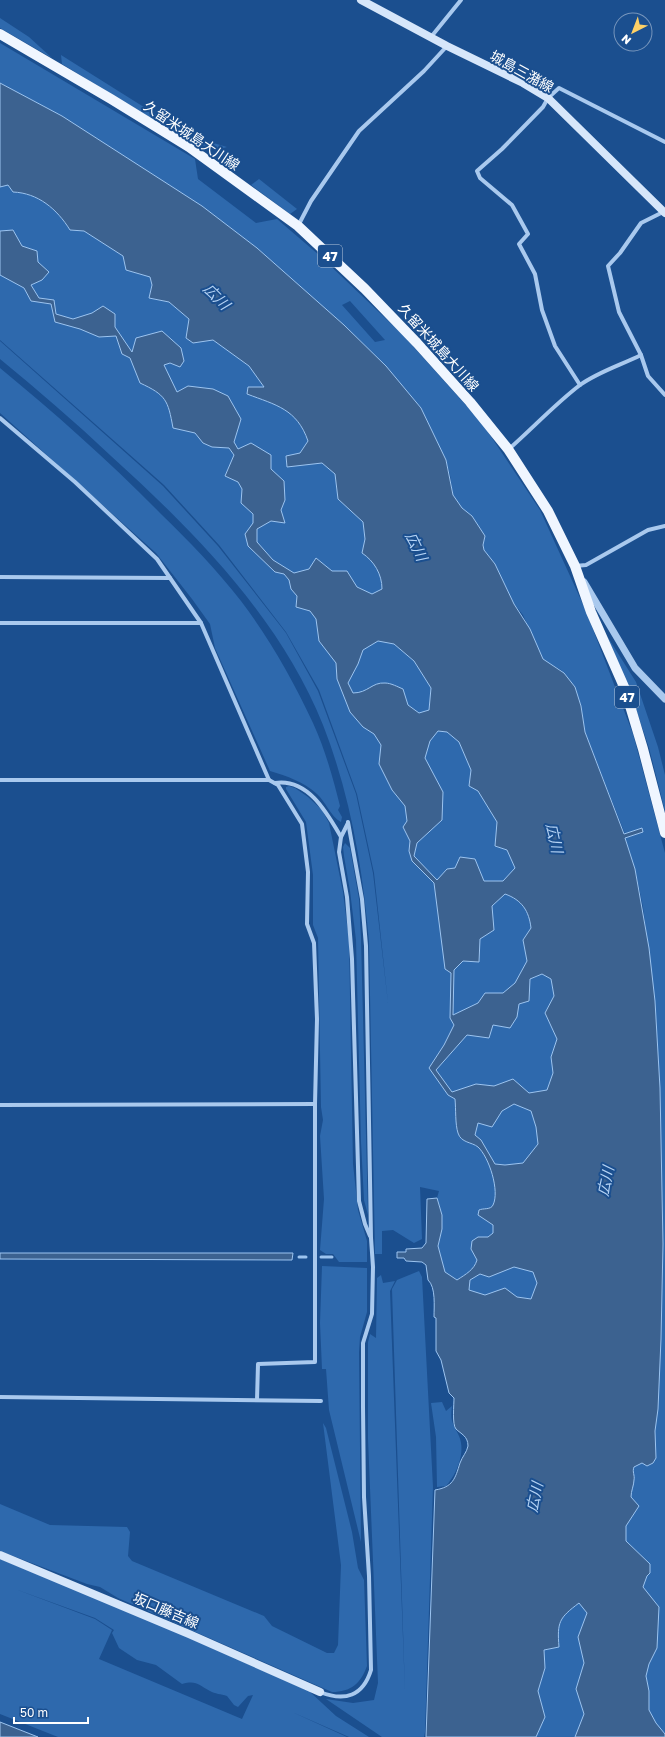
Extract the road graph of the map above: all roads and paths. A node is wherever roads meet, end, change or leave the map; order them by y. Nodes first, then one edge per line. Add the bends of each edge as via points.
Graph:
1 (361, 0) edge
2 (461, 0) edge
3 (0, 34) edge
4 (431, 37) junction
5 (447, 46) junction
6 (548, 98) junction
7 (665, 142) edge
8 (665, 212) edge
9 (298, 226) junction
10 (641, 354) junction
11 (580, 385) junction
12 (665, 395) edge
13 (0, 418) edge
14 (508, 449) junction
15 (665, 526) edge
16 (575, 566) junction
17 (0, 578) edge
18 (170, 578) junction
19 (0, 623) edge
20 (201, 623) junction
21 (665, 699) edge
22 (0, 780) edge
23 (269, 780) junction
24 (275, 783) junction
25 (665, 833) edge
26 (341, 837) junction
27 (315, 1104) junction
28 (0, 1105) edge
29 (371, 1238) junction
30 (0, 1397) edge
31 (257, 1400) junction
32 (321, 1401) dead end
33 (0, 1555) edge
34 (320, 1692) joint

1 - 4 main road, 城島三潴線
2 - 4 street
3 - 9 main road, 久留米城島大川線 / 47 via 188,147
4 - 5 main road, 城島三潴線
5 - 6 main road, 城島三潴線
5 - 9 street via 424,71 359,131 311,201
6 - 7 street via 559,88
6 - 8 main road, 城島三潴線
6 - 11 street via 538,112 477,171 480,178 512,205 528,234 519,244 535,274 542,310 555,346
8 - 10 street via 641,223 608,266 619,312
9 - 14 main road, 久留米城島大川線 / 47 via 418,343
10 - 11 street
10 - 12 street via 648,376
11 - 14 street
13 - 18 street via 75,482 157,559
14 - 16 main road, 久留米城島大川線 / 47 via 548,511
15 - 16 street via 648,530 586,565
16 - 21 street via 635,668
16 - 25 main road, 久留米城島大川線 / 47 via 591,612 625,689
17 - 18 street
18 - 20 street
19 - 20 street
20 - 23 street
22 - 23 street
23 - 24 street
24 - 26 street via 286,782 303,789 328,815
24 - 27 street via 302,824 308,872 307,924 314,943 317,1019
26 - 29 street via 339,852 347,898 352,959 359,1201
26 - 29 street via 348,822 362,899 366,946
27 - 28 street
27 - 31 street via 315,1362 258,1364
29 - 34 street via 372,1314 363,1343 362,1407 371,1670 367,1682 359,1692 343,1697 332,1697
30 - 31 street
31 - 32 street
33 - 34 main road, 坂口藤吉線

